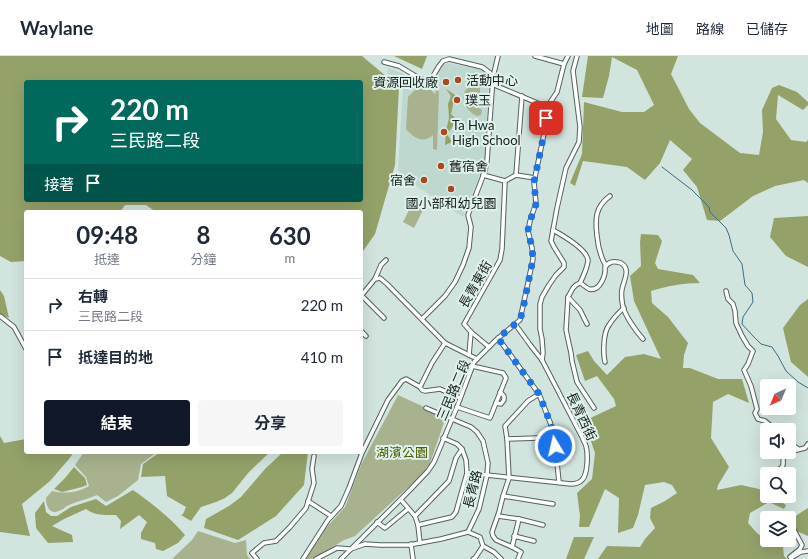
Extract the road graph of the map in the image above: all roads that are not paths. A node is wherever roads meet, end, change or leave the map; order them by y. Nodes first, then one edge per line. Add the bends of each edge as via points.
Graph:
1 (498, 56) edge
2 (535, 56) edge
3 (568, 56) edge
4 (577, 56) edge
5 (384, 62) dead end
6 (564, 64) junction
7 (493, 77) junction
8 (492, 84) junction
9 (522, 96) junction
10 (547, 107) junction
11 (483, 175) junction
12 (516, 175) junction
13 (535, 178) junction
14 (506, 181) junction
15 (610, 196) dead end
16 (553, 230) junction
17 (386, 260) dead end
18 (606, 266) junction
19 (375, 280) junction
20 (580, 283) junction
21 (726, 291) dead end
22 (363, 294) edge
23 (568, 296) junction
24 (363, 298) edge
25 (624, 308) junction
26 (0, 316) edge
27 (384, 318) dead end
28 (422, 320) junction
29 (515, 324) junction
30 (587, 324) dead end
31 (471, 332) junction
32 (363, 333) edge
33 (366, 336) dead end
34 (498, 338) junction
35 (643, 339) dead end
36 (445, 343) junction
37 (24, 345) edge
38 (489, 347) junction
39 (469, 355) junction
40 (477, 359) junction
41 (542, 360) junction
42 (605, 362) dead end
43 (472, 366) junction
44 (420, 387) junction
45 (500, 392) junction
46 (539, 394) junction
47 (460, 398) junction
48 (496, 403) junction
49 (457, 407) junction
50 (426, 408) dead end
51 (594, 408) dead end
52 (452, 418) junction
53 (767, 423) edge
54 (444, 438) junction
55 (507, 438) junction
56 (538, 438) dead end
57 (808, 444) edge
58 (462, 449) junction
59 (798, 449) edge
60 (363, 451) edge
61 (362, 454) edge
62 (314, 456) dead end
63 (467, 473) junction
64 (487, 475) junction
65 (509, 478) junction
66 (559, 482) junction
67 (503, 496) junction
68 (400, 500) junction
69 (308, 501) junction
70 (553, 504) dead end
71 (408, 509) junction
72 (331, 516) junction
73 (415, 516) junction
74 (498, 516) junction
75 (518, 519) junction
76 (378, 522) junction
77 (418, 525) junction
78 (543, 525) dead end
79 (468, 532) junction
80 (796, 534) edge
81 (514, 536) junction
82 (534, 540) dead end
83 (420, 543) junction
84 (411, 544) junction
85 (483, 546) junction
86 (512, 547) junction
87 (351, 549) junction
88 (808, 551) edge
89 (257, 559) edge
90 (303, 559) edge
91 (316, 559) edge
92 (341, 559) edge
93 (413, 559) edge
94 (474, 559) edge
95 (501, 559) edge
96 (518, 559) edge

1 - 7 street
2 - 6 street
3 - 6 street
4 - 16 street via 572,71 580,128 579,142 566,168
5 - 7 street via 399,66 425,80 432,78 441,63 449,59 482,67
6 - 10 street via 557,92
7 - 8 street
8 - 9 street
8 - 11 street, 長青東街 via 487,161
9 - 10 street
9 - 12 street
10 - 13 street, 三民路二段
11 - 14 street
11 - 28 street, 長青東街 via 468,215 471,227 469,248 463,265 445,296
12 - 13 street
12 - 14 street
13 - 29 street, 三民路二段 via 536,204 528,230 533,259 520,320
14 - 31 street, 長青東街 via 500,260 464,324
15 - 18 street via 603,201 595,221 599,251
16 - 20 street via 566,237 586,257 588,261
16 - 41 street via 551,240 564,267 549,285 540,304
17 - 19 street
18 - 20 street via 601,284 589,289
18 - 25 street via 613,262 624,265
19 - 22 street
19 - 28 street via 380,278
20 - 23 street via 576,284
21 - 53 street via 728,299 733,304 736,323 753,351 744,370 754,396 758,419
23 - 30 street via 580,310
23 - 51 street via 566,330 574,370 579,386
24 - 27 street
25 - 35 street
25 - 42 street via 608,326 605,334
26 - 37 street via 14,327
28 - 36 street
29 - 34 street, 三民路二段
29 - 41 street, 長青西街
31 - 38 street
31 - 39 street
32 - 33 street
34 - 38 street, 三民路二段
34 - 46 street
36 - 39 street
36 - 44 street
38 - 40 street, 三民路二段
39 - 40 street
40 - 43 street, 三民路二段
41 - 66 street, 長青西街 via 586,447 586,474 582,480 571,484
43 - 45 street via 503,373 506,378
43 - 47 street, 三民路二段
44 - 47 street via 425,391 440,389
44 - 60 street via 406,379 402,381 388,400
45 - 48 street
45 - 48 street via 504,400 501,404
46 - 55 street via 528,401 505,426
46 - 66 street via 554,434
47 - 49 street, 三民路二段
48 - 49 street via 490,418
49 - 52 street, 三民路二段
50 - 52 street, 長青路
52 - 54 street, 三民路二段
52 - 64 street, 長青路 via 471,427 483,441 488,463
54 - 58 street
54 - 68 street, 三民路二段 via 434,462
55 - 56 street
55 - 65 street
57 - 59 street via 805,448
58 - 63 street
58 - 73 street via 456,458 449,481
61 - 72 street via 349,488 340,506
62 - 69 street via 314,483
63 - 64 street, 長青西街
63 - 77 street via 456,512 452,517
64 - 65 street, 長青西街
64 - 79 street, 長青路 via 479,509
65 - 66 street, 長青西街
65 - 67 street
67 - 70 street
67 - 74 street
68 - 71 street
68 - 76 street, 三民路二段
69 - 72 street
69 - 89 street via 299,517 276,541 264,543 252,553
71 - 73 street
71 - 76 street via 385,528
72 - 90 street
73 - 77 street
74 - 75 street
74 - 86 street via 493,536
75 - 78 street
75 - 81 street
76 - 87 street, 三民路二段
77 - 83 street
79 - 83 street
79 - 85 street via 480,537
80 - 88 street via 802,545 790,557
81 - 82 street
81 - 86 street
83 - 84 street
84 - 87 street via 365,544
84 - 93 street
85 - 94 street
85 - 95 street
86 - 96 street via 521,552
87 - 91 street via 337,548
87 - 92 street, 三民路二段

